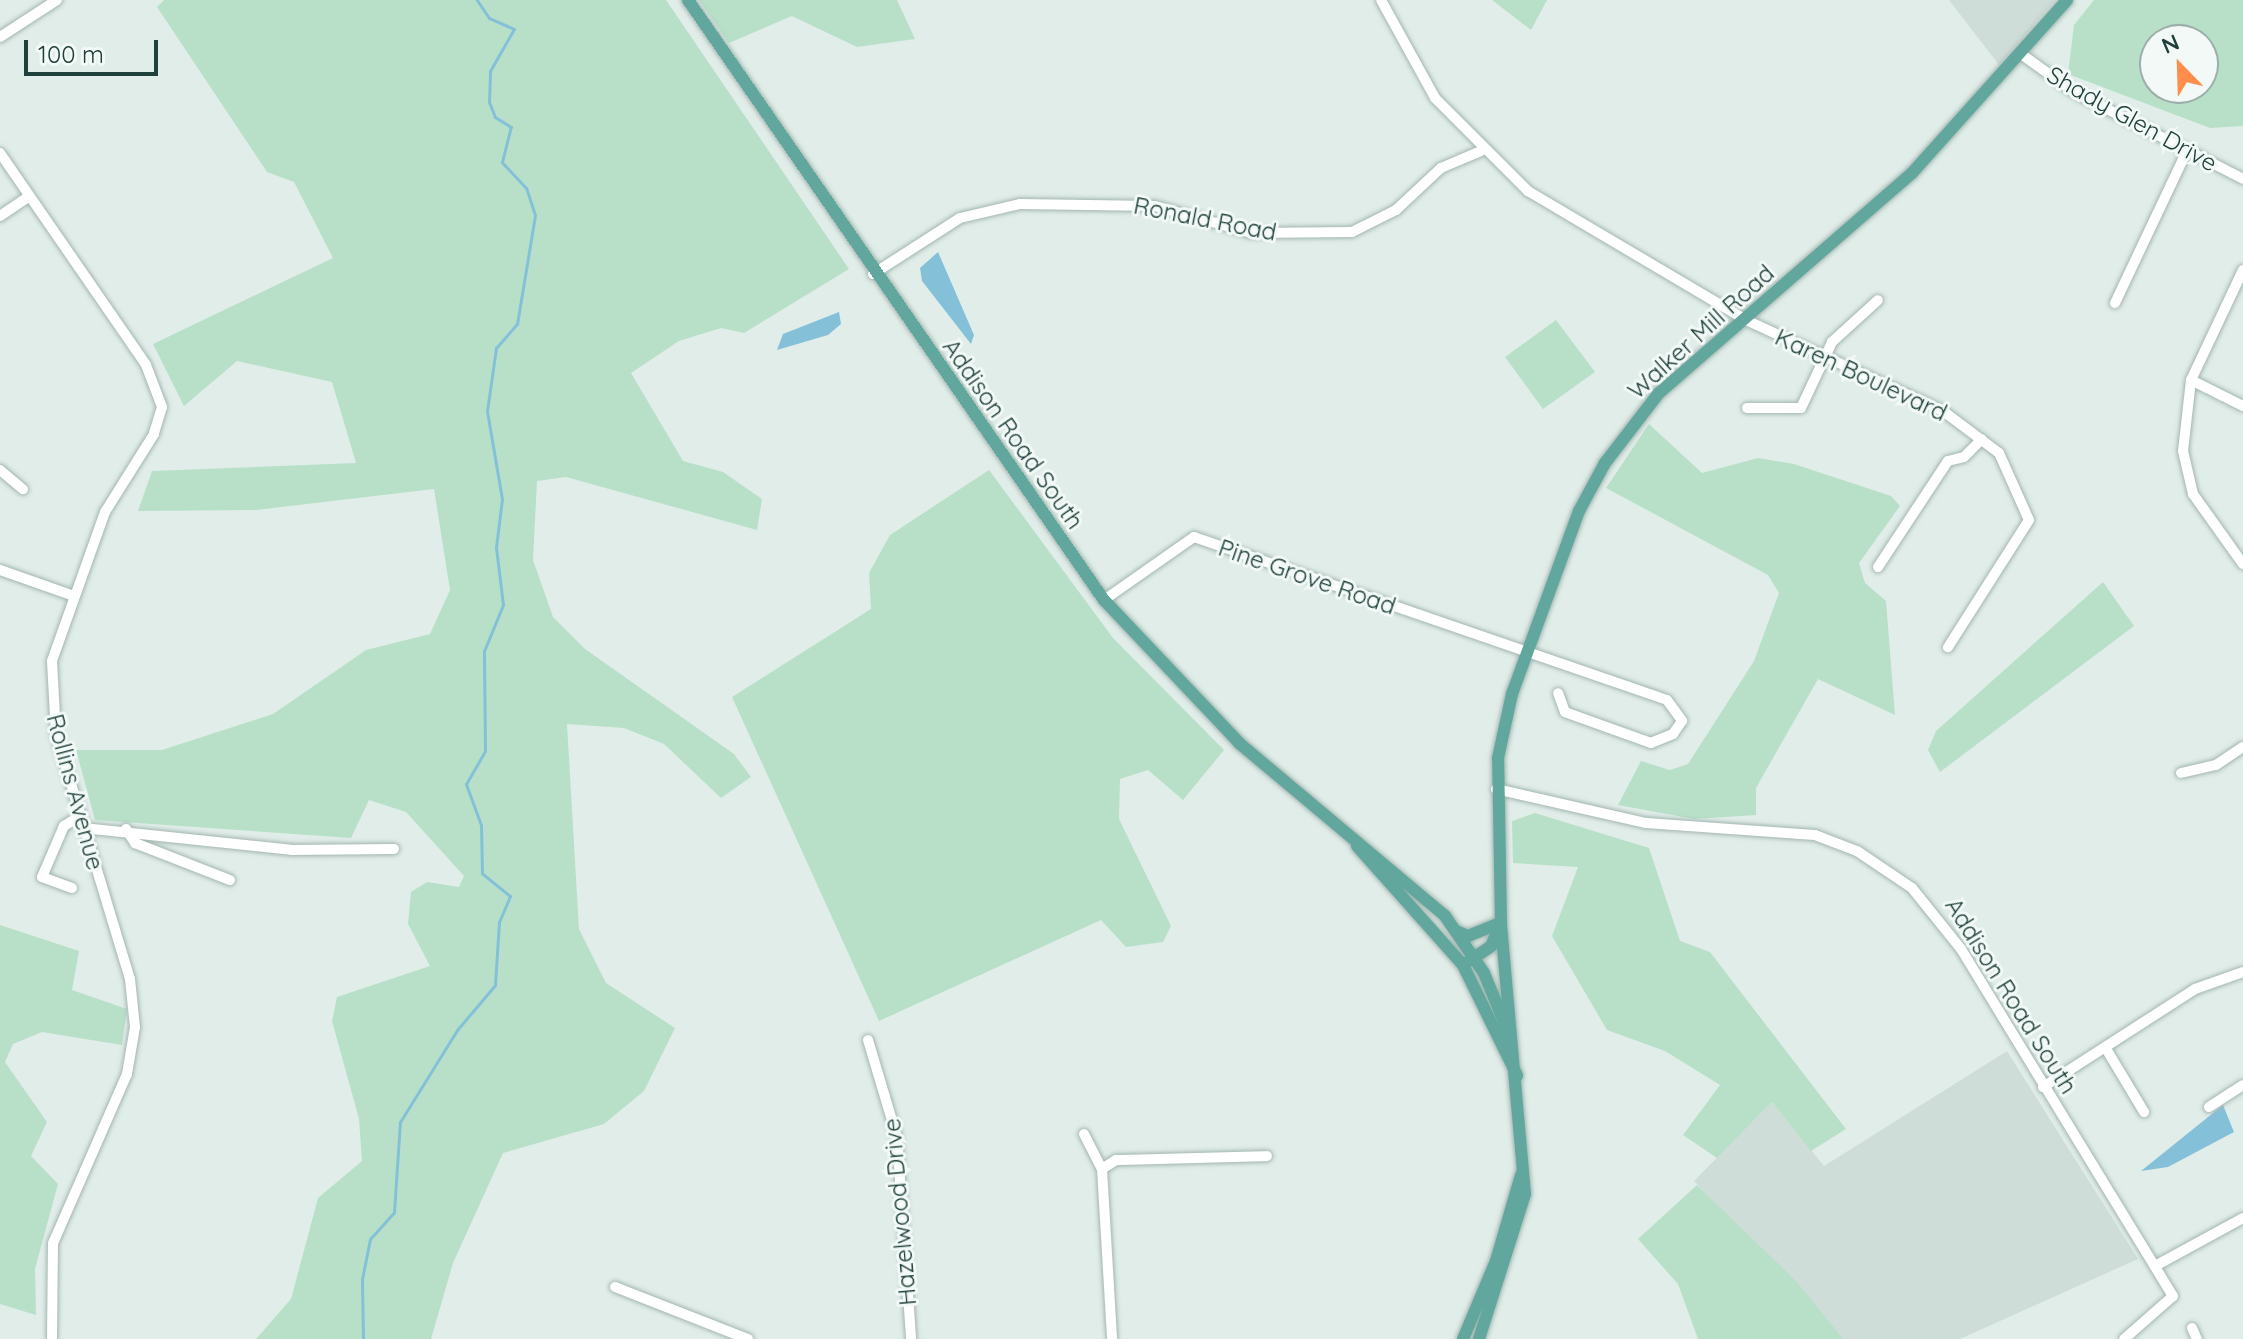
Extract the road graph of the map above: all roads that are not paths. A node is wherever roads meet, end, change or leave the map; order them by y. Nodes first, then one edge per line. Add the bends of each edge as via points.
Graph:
1 (57, 0) edge
2 (688, 0) edge
3 (1381, 0) edge
4 (2067, 0) edge
5 (0, 37) edge
6 (2024, 56) junction
7 (1481, 151) junction
8 (2187, 151) junction
9 (0, 153) edge
10 (2243, 179) edge
11 (28, 197) junction
12 (0, 216) edge
13 (2243, 270) edge
14 (873, 274) junction
15 (2239, 289) edge
16 (1878, 300) dead end
17 (2115, 303) dead end
18 (1746, 320) junction
19 (1824, 357) junction
20 (2191, 380) junction
21 (2243, 406) edge
22 (1747, 408) dead end
23 (1982, 439) junction
24 (0, 470) edge
25 (23, 489) dead end
26 (2243, 564) edge
27 (1878, 567) dead end
28 (0, 570) edge
29 (71, 595) junction
30 (1104, 600) junction
31 (1948, 647) dead end
32 (1528, 650) junction
33 (1558, 693) dead end
34 (2243, 747) edge
35 (2181, 773) dead end
36 (1496, 789) junction
37 (80, 816) junction
38 (83, 828) junction
39 (126, 829) junction
40 (1357, 846) junction
41 (394, 849) dead end
42 (230, 880) dead end
43 (72, 888) dead end
44 (1501, 923) junction
45 (1456, 931) junction
46 (1475, 957) junction
47 (1463, 965) junction
48 (2243, 972) edge
49 (868, 1040) dead end
50 (2105, 1047) junction
51 (1519, 1072) junction
52 (2243, 1085) edge
53 (2043, 1087) junction
54 (2209, 1107) dead end
55 (2144, 1112) dead end
56 (1084, 1134) dead end
57 (1267, 1156) dead end
58 (1102, 1169) junction
59 (1523, 1169) junction
60 (2243, 1218) edge
61 (2155, 1266) junction
62 (615, 1287) dead end
63 (52, 1339) edge
64 (748, 1339) edge
65 (911, 1339) edge
66 (1112, 1339) edge
67 (1463, 1339) edge
68 (1479, 1339) edge
69 (2124, 1339) edge

1 - 5 street
2 - 14 main road, Addison Road South
3 - 7 street, Karen Boulevard via 1435,98
4 - 6 main road, Walker Mill Road
6 - 8 street, Shady Glen Drive
6 - 18 main road, Walker Mill Road via 1884,200
7 - 14 street, Ronald Road via 1441,168 1396,210 1352,232 1252,233 1155,206 1020,204 960,218
7 - 18 street, Karen Boulevard via 1528,191
8 - 10 street, Shady Glen Drive
8 - 17 street
9 - 11 street, Rollins Avenue
11 - 12 street
11 - 29 street, Rollins Avenue via 161,398 154,434 105,512
13 - 15 street
14 - 30 main road, Addison Road South
15 - 20 street
16 - 19 street via 1838,334
18 - 19 street, Karen Boulevard
18 - 32 main road, Walker Mill Road via 1659,393 1605,463
19 - 22 street via 1799,410
19 - 23 street, Karen Boulevard via 1943,411
20 - 21 street
20 - 26 street via 2183,451 2193,494
23 - 27 street via 1964,457 1948,461
23 - 31 street, Karen Boulevard via 2024,495 2029,520
24 - 25 street
28 - 29 street
29 - 37 street, Rollins Avenue via 51,688
30 - 32 street, Pine Grove Road via 1191,536
30 - 40 main road, Addison Road South via 1181,688
32 - 33 street via 1667,700 1682,721 1673,734 1651,743 1565,712
32 - 36 main road, Walker Mill Road via 1504,718
34 - 35 street via 2216,765
36 - 44 main road, Walker Mill Road
36 - 53 street, Addison Road South via 1683,828 1801,832 1857,851 1912,888 1947,928
37 - 38 street, Rollins Avenue
37 - 43 street via 64,826 42,877
38 - 39 street
38 - 63 street, Rollins Avenue via 130,979 135,1027 127,1074 57,1231 49,1277
39 - 41 street via 291,850
39 - 42 street via 135,843
40 - 45 main road, Addison Road South via 1394,869
40 - 47 main road, Addison Road South
44 - 45 main road via 1468,936
44 - 46 main road via 1491,946
44 - 51 main road, Walker Mill Road
45 - 46 main road, Addison Road South
46 - 47 main road
46 - 51 main road, Addison Road South
47 - 51 main road, Walker Mill Road
48 - 50 street via 2195,989
49 - 65 street, Hazelwood Drive via 897,1137
50 - 53 street
50 - 55 street
51 - 59 main road, Walker Mill Road
52 - 54 street
53 - 61 street, Addison Road South
56 - 58 street
57 - 58 street via 1116,1160
58 - 66 street
59 - 67 main road, Walker Mill Road via 1496,1261
59 - 68 main road, Walker Mill Road via 1515,1237
60 - 61 street
61 - 69 street, Addison Road South via 2173,1296
62 - 64 street

